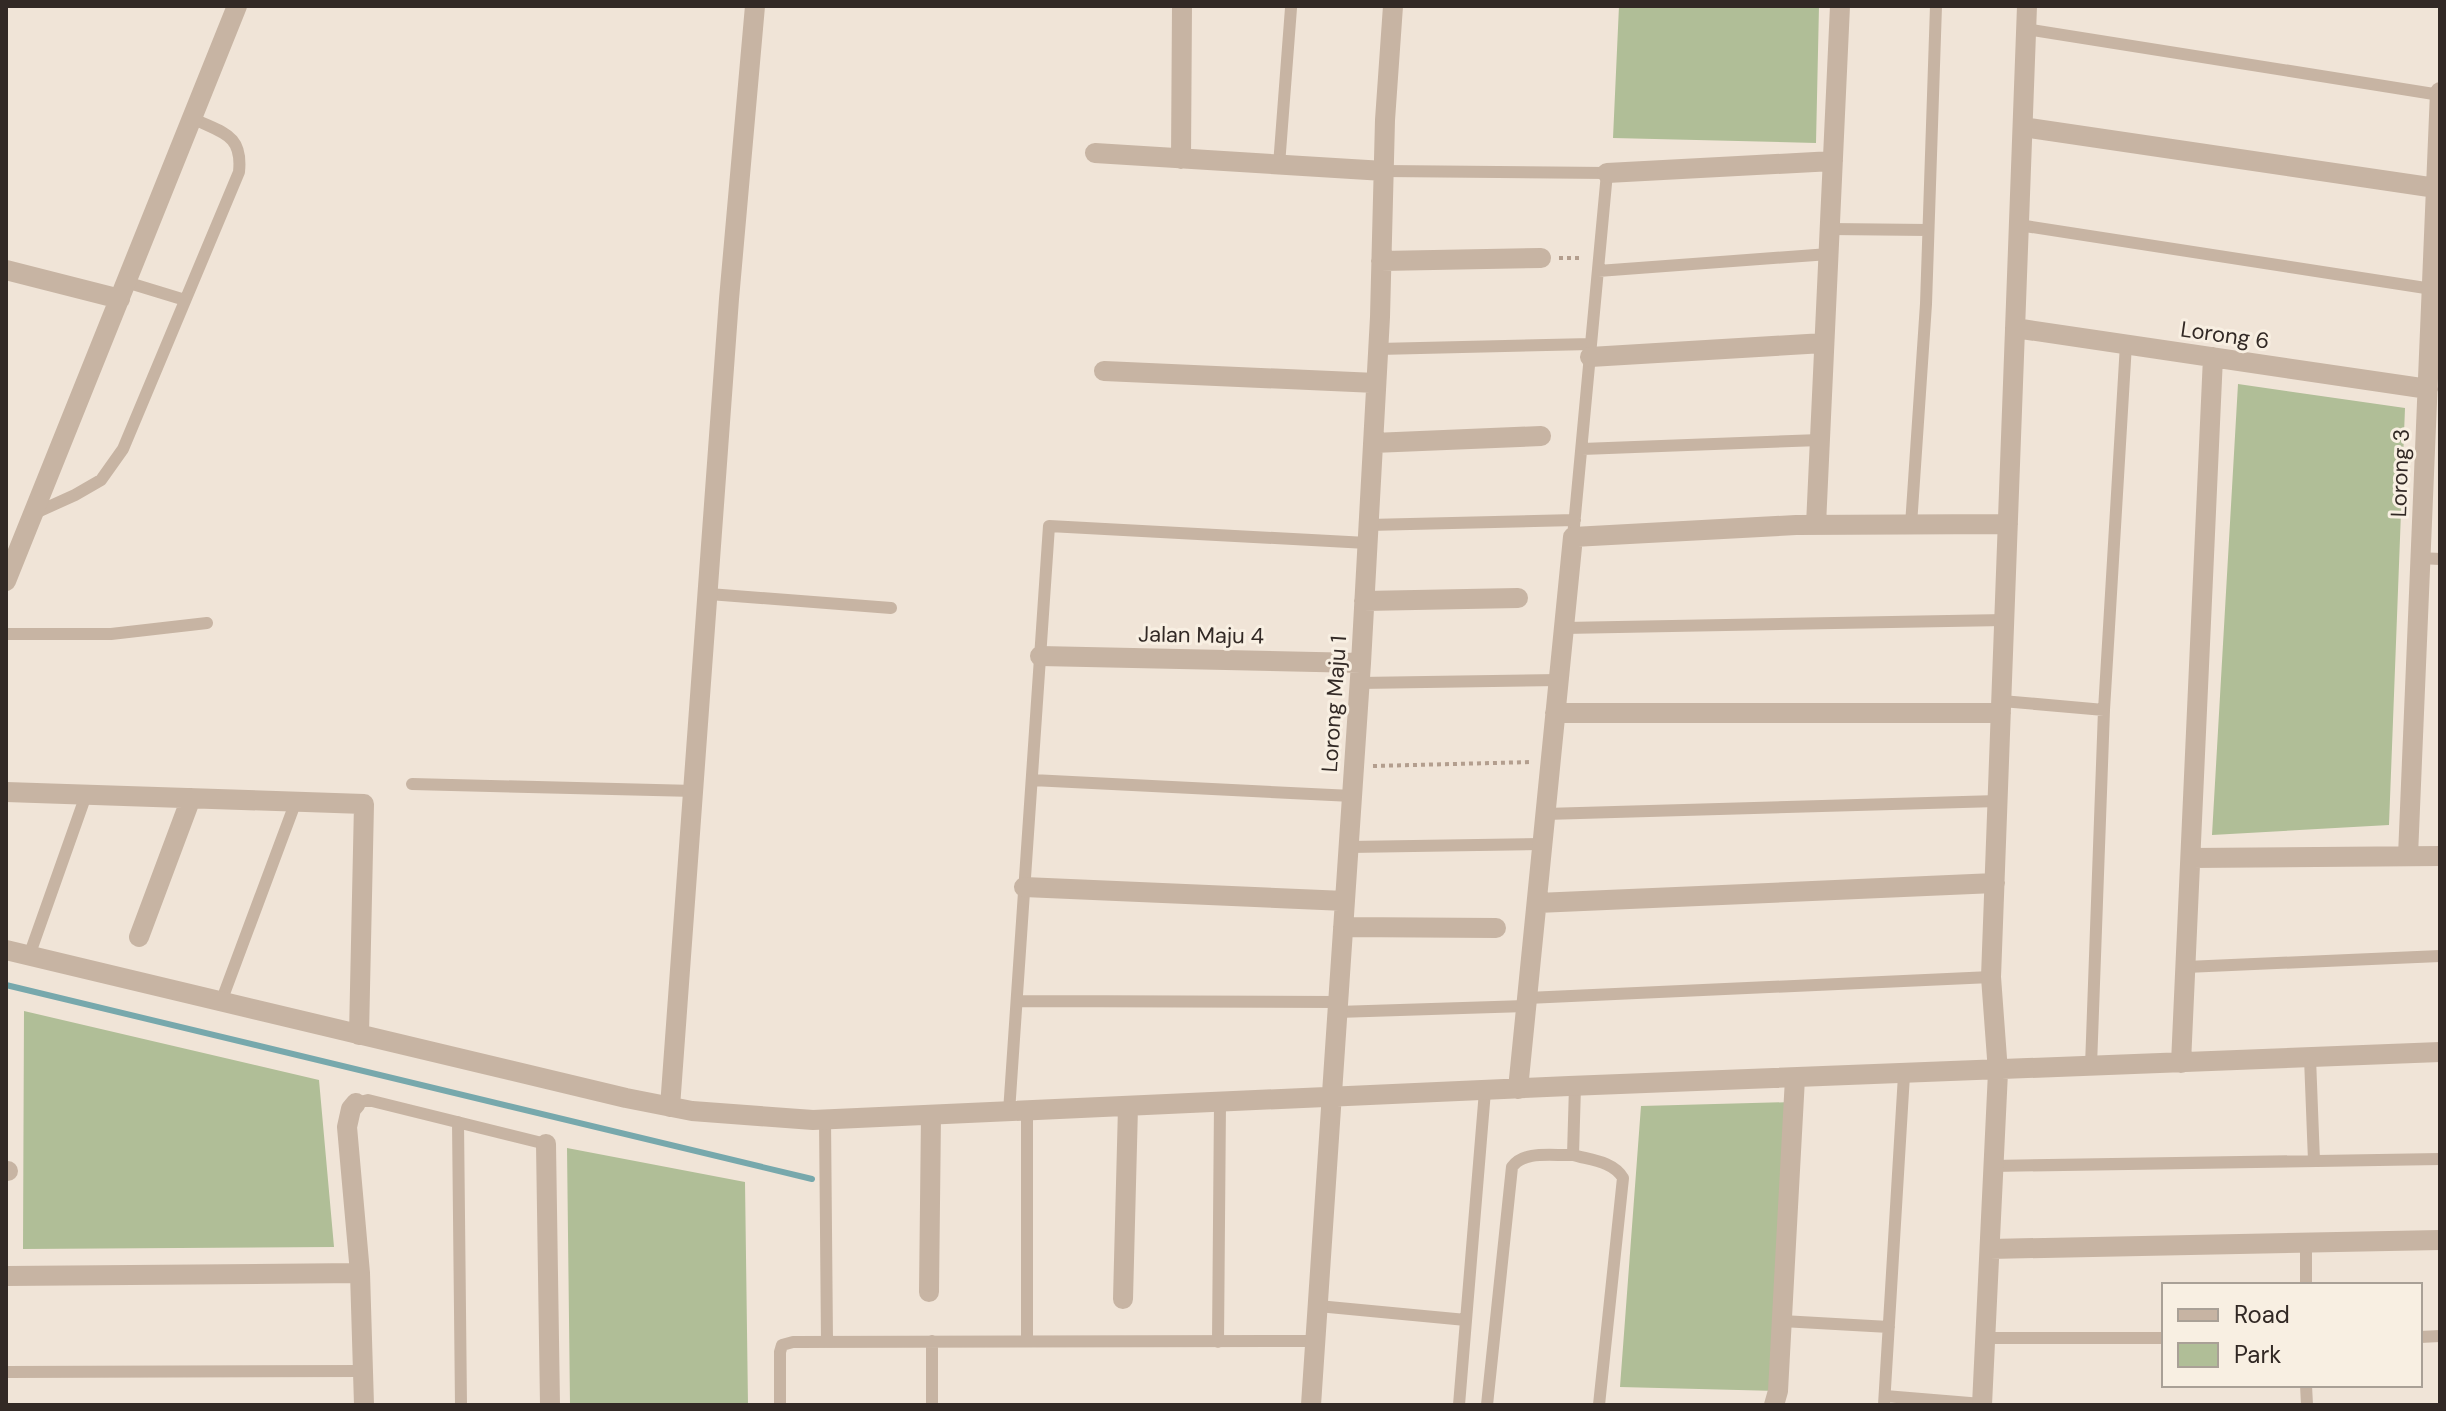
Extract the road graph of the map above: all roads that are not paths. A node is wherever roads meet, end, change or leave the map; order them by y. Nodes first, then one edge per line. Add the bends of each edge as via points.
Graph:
1 (237, 6) edge
2 (755, 6) edge
3 (1182, 6) edge
4 (1393, 6) edge
5 (1840, 6) edge
6 (1936, 6) edge
7 (2027, 6) edge
8 (1291, 8) edge
9 (2026, 29) junction
10 (2440, 94) edge
11 (192, 118) junction
12 (2023, 127) junction
13 (1095, 153) dead end
14 (1181, 159) junction
15 (1833, 161) junction
16 (1279, 165) junction
17 (1384, 171) junction
18 (1607, 173) junction
19 (2436, 188) junction
20 (2019, 225) junction
21 (1830, 229) junction
22 (1928, 230) junction
23 (1829, 254) junction
24 (1541, 258) road end
25 (1381, 261) junction
26 (1599, 264) junction
27 (6, 270) edge
28 (2432, 289) junction
29 (123, 290) junction
30 (185, 300) junction
31 (2015, 328) junction
32 (1824, 343) junction
33 (2126, 344) junction
34 (1378, 349) junction
35 (1591, 351) junction
36 (2213, 357) junction
37 (1104, 371) dead end
38 (1376, 383) junction
39 (2428, 389) junction
40 (1541, 436) dead end
41 (1820, 440) junction
42 (1373, 443) junction
43 (1582, 449) junction
44 (33, 514) junction
45 (2008, 524) junction
46 (1816, 525) junction
47 (1911, 525) junction
48 (1574, 529) junction
49 (1368, 534) junction
50 (2430, 559) edge
51 (6, 581) edge
52 (709, 594) junction
53 (1518, 598) dead end
54 (1364, 601) junction
55 (891, 608) dead end
56 (2005, 620) junction
57 (207, 623) dead end
58 (1564, 628) junction
59 (6, 634) edge
60 (1040, 656) junction
61 (1360, 673) junction
62 (1559, 680) junction
63 (2002, 707) junction
64 (2104, 710) junction
65 (1555, 713) junction
66 (1032, 780) junction
67 (412, 784) dead end
68 (695, 791) junction
69 (6, 792) edge
70 (86, 795) junction
71 (1352, 796) junction
72 (191, 798) junction
73 (296, 801) junction
74 (1998, 801) junction
75 (1545, 814) junction
76 (1543, 844) junction
77 (1349, 847) junction
78 (2408, 856) junction
79 (2440, 856) edge
80 (2191, 858) junction
81 (1995, 883) junction
82 (1024, 887) junction
83 (1345, 901) junction
84 (1537, 903) junction
85 (1343, 927) junction
86 (1496, 928) dead end
87 (139, 937) dead end
88 (6, 950) edge
89 (29, 956) junction
90 (2440, 956) edge
91 (2186, 967) junction
92 (1991, 977) junction
93 (1017, 1001) junction
94 (221, 1002) junction
95 (1527, 1002) junction
96 (1338, 1007) junction
97 (359, 1035) junction
98 (2440, 1052) edge
99 (2310, 1058) junction
100 (2181, 1063) junction
101 (2091, 1066) junction
102 (1998, 1072) junction
103 (1904, 1075) junction
104 (1795, 1078) junction
105 (1575, 1086) junction
106 (1518, 1089) junction
107 (1485, 1091) junction
108 (1332, 1098) junction
109 (356, 1103) joint
110 (1220, 1103) junction
111 (670, 1107) junction
112 (1128, 1107) junction
113 (1018, 1112) junction
114 (931, 1115) junction
115 (825, 1119) junction
116 (458, 1122) junction
117 (546, 1144) joint
118 (1573, 1155) junction
119 (2440, 1159) edge
120 (2314, 1161) junction
121 (1992, 1166) junction
122 (2440, 1240) edge
123 (2306, 1243) junction
124 (1990, 1249) junction
125 (360, 1273) junction
126 (6, 1276) edge
127 (2306, 1283) edge
128 (929, 1292) dead end
129 (1123, 1299) dead end
130 (1318, 1306) junction
131 (1466, 1320) junction
132 (1782, 1321) junction
133 (1889, 1327) junction
134 (1986, 1338) junction
135 (2162, 1338) edge
136 (932, 1341) junction
137 (1027, 1341) junction
138 (1316, 1341) junction
139 (827, 1342) junction
140 (1218, 1342) junction
141 (362, 1371) junction
142 (6, 1372) edge
143 (1884, 1400) edge
144 (1982, 1404) edge
145 (364, 1405) edge
146 (461, 1405) edge
147 (550, 1405) edge
148 (780, 1405) edge
149 (932, 1405) edge
150 (1311, 1405) edge
151 (1459, 1405) edge
152 (1487, 1405) edge
153 (1599, 1405) edge
154 (1774, 1405) edge

1 - 11 street
2 - 52 street
3 - 14 street
4 - 17 street, Lorong Maju 1
5 - 15 street
6 - 22 lane
7 - 9 street
8 - 16 lane
9 - 10 lane
9 - 12 street
10 - 19 street, Lorong 3
11 - 29 street
11 - 30 lane via 233,138 241,153 239,172
12 - 19 street
12 - 20 street
13 - 14 street
14 - 16 street
15 - 18 street
15 - 21 street
16 - 17 street
17 - 18 lane
17 - 25 street, Lorong Maju 1
18 - 26 lane
19 - 28 street, Lorong 3
20 - 28 lane
20 - 31 street
21 - 22 lane
21 - 23 street
22 - 47 lane
23 - 26 lane
23 - 32 street
24 - 25 street
25 - 34 street, Lorong Maju 1
26 - 35 lane
27 - 29 street
28 - 39 street, Lorong 3
29 - 30 lane
29 - 44 street
30 - 44 lane via 123,449 101,480
31 - 33 street, Lorong 6
31 - 45 street
32 - 35 street
32 - 41 street
33 - 36 street, Lorong 6
33 - 64 lane
34 - 35 lane
34 - 38 street, Lorong Maju 1
35 - 43 lane
36 - 39 street, Lorong 6
36 - 80 street
37 - 38 street
38 - 42 street, Lorong Maju 1
39 - 50 street, Lorong 3
40 - 42 street
41 - 43 lane
41 - 46 street
42 - 49 street, Lorong Maju 1
43 - 48 lane
44 - 51 street
45 - 47 street
45 - 56 street
46 - 47 street
46 - 48 street
48 - 49 lane
48 - 58 street
49 - 54 street, Lorong Maju 1
49 - 60 lane via 1049,526
50 - 78 street, Lorong 3
52 - 55 lane
52 - 68 street
53 - 54 street
54 - 61 street, Lorong Maju 1
56 - 58 lane
56 - 63 street
57 - 59 lane via 111,634
58 - 62 street
60 - 61 street, Jalan Maju 4
60 - 66 lane
61 - 62 lane
61 - 71 street, Lorong Maju 1
62 - 65 street
63 - 64 lane
63 - 65 street
63 - 74 street
64 - 101 lane
65 - 75 street
66 - 71 lane
66 - 82 lane
67 - 68 lane
68 - 111 street
69 - 70 street
70 - 72 street
70 - 89 lane
71 - 77 street, Lorong Maju 1
72 - 73 street
72 - 87 street
73 - 94 lane
73 - 97 street via 364,804
74 - 75 lane
74 - 81 street
75 - 76 street
76 - 77 lane
76 - 84 street
77 - 83 street, Lorong Maju 1
78 - 79 street
78 - 80 street
80 - 91 street
81 - 84 street
81 - 92 street
82 - 83 street
82 - 93 lane
83 - 85 street, Lorong Maju 1
84 - 95 street
85 - 86 street
85 - 96 street, Lorong Maju 1
88 - 89 street
89 - 94 street
90 - 91 lane
91 - 100 street
92 - 95 lane
92 - 102 street
93 - 96 lane
93 - 113 lane
94 - 97 street
95 - 96 lane
95 - 106 street
96 - 108 street, Lorong Maju 1
97 - 111 street
98 - 99 street
99 - 100 street
99 - 120 lane
100 - 101 street
101 - 102 street
102 - 103 street
102 - 121 street
103 - 104 street
103 - 133 lane
104 - 105 street
104 - 132 street
105 - 106 street
105 - 118 lane
106 - 107 street
107 - 108 street
107 - 131 lane
108 - 110 street
108 - 130 street, Lorong Maju 1
109 - 116 lane via 368,1100
109 - 125 street via 347,1127
110 - 112 street
110 - 140 lane
111 - 115 street
112 - 113 street
112 - 129 street
113 - 114 street
113 - 137 lane
114 - 115 street
114 - 128 street
115 - 139 lane
116 - 117 lane
116 - 146 lane
117 - 147 street
118 - 152 lane via 1530,1156 1512,1167
118 - 153 lane via 1609,1165 1623,1178
119 - 120 lane
120 - 121 lane
121 - 124 street
122 - 123 street
123 - 124 street
123 - 127 lane
124 - 134 street
125 - 126 street
125 - 141 street
130 - 131 lane
130 - 138 street, Lorong Maju 1
131 - 151 lane
132 - 133 lane
132 - 154 street
133 - 143 lane
134 - 135 lane
134 - 144 street
136 - 137 lane
136 - 139 lane
136 - 149 lane
137 - 140 lane
138 - 140 lane
138 - 150 street, Lorong Maju 1
139 - 148 lane via 782,1345
141 - 142 lane
141 - 145 street
143 - 144 lane

